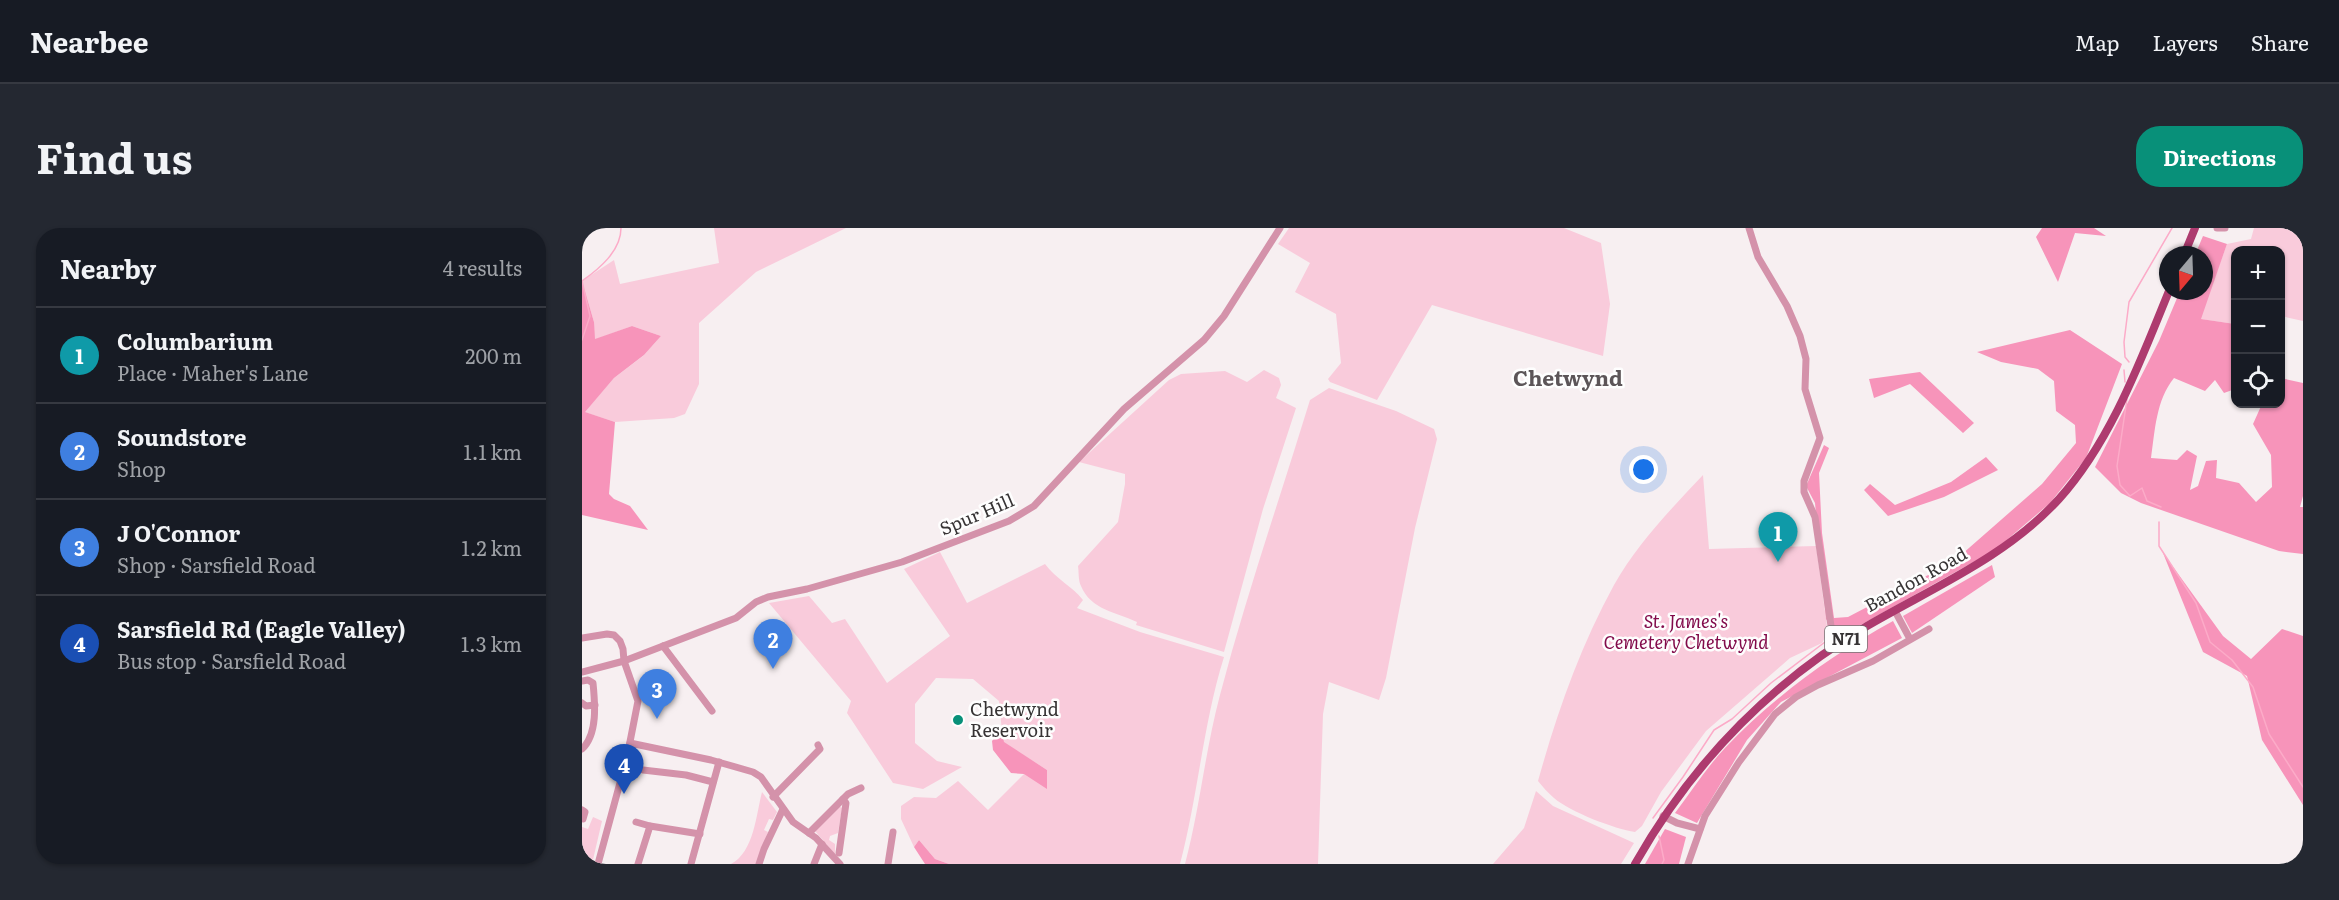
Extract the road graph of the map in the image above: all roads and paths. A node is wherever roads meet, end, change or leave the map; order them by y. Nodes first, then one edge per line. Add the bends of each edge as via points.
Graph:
1 (1280, 228) edge
2 (1749, 228) edge
3 (2195, 228) edge
4 (2217, 228) edge
5 (2225, 228) edge
6 (2188, 246) edge
7 (2165, 300) edge
8 (1895, 611) junction
9 (1929, 629) dead end
10 (583, 637) edge
11 (1910, 639) junction
12 (1839, 644) junction
13 (663, 646) junction
14 (624, 661) junction
15 (582, 672) edge
16 (582, 681) edge
17 (582, 703) edge
18 (595, 705) junction
19 (712, 711) dead end
20 (630, 743) junction
21 (818, 745) dead end
22 (582, 749) edge
23 (652, 762) dead end
24 (719, 762) junction
25 (713, 782) junction
26 (861, 788) dead end
27 (773, 797) junction
28 (843, 799) junction
29 (783, 809) junction
30 (582, 810) edge
31 (1663, 816) junction
32 (583, 819) edge
33 (636, 822) dead end
34 (650, 826) junction
35 (1700, 829) junction
36 (893, 832) dead end
37 (809, 833) junction
38 (700, 834) junction
39 (822, 844) junction
40 (839, 853) dead end
41 (598, 864) edge
42 (638, 864) edge
43 (691, 864) edge
44 (759, 864) edge
45 (814, 864) edge
46 (840, 864) edge
47 (888, 864) edge
48 (1635, 864) edge
49 (1688, 864) edge

1 - 13 street, Spur Hill via 1224,316 1204,340 1124,410 1034,506 1008,521 902,562 756,602 736,618
2 - 12 street via 1758,257 1787,306 1806,359 1805,389 1820,438 1804,481 1804,492 1815,517 1831,626
3 - 6 main road
4 - 5 street
7 - 8 main road, Bandon Road / N71 via 2121,402 2092,455 2058,500 1995,553
8 - 11 street
8 - 12 main road, Bandon Road / N71
9 - 11 street
10 - 14 street via 614,635 623,649
11 - 35 street via 1796,697 1775,714 1723,786
12 - 31 main road, Bandon Road / N71 via 1784,684 1729,734
13 - 14 street, Spur Hill
13 - 19 street
14 - 15 street, Spur Hill
14 - 20 street via 638,701
16 - 18 street via 593,684
17 - 18 street
18 - 22 street via 589,739
20 - 24 street
20 - 41 street
21 - 27 street via 820,749
23 - 25 street via 646,771
24 - 25 street
24 - 27 street via 761,777
25 - 38 street
26 - 28 street
27 - 29 street
28 - 37 street
28 - 40 street via 846,802
29 - 37 street
29 - 44 street
30 - 32 street
31 - 35 street
31 - 48 main road, Bandon Road / N71
33 - 34 street
34 - 38 street
34 - 42 street
35 - 49 street
36 - 47 street
37 - 39 street
38 - 43 street
39 - 45 street
39 - 46 street

